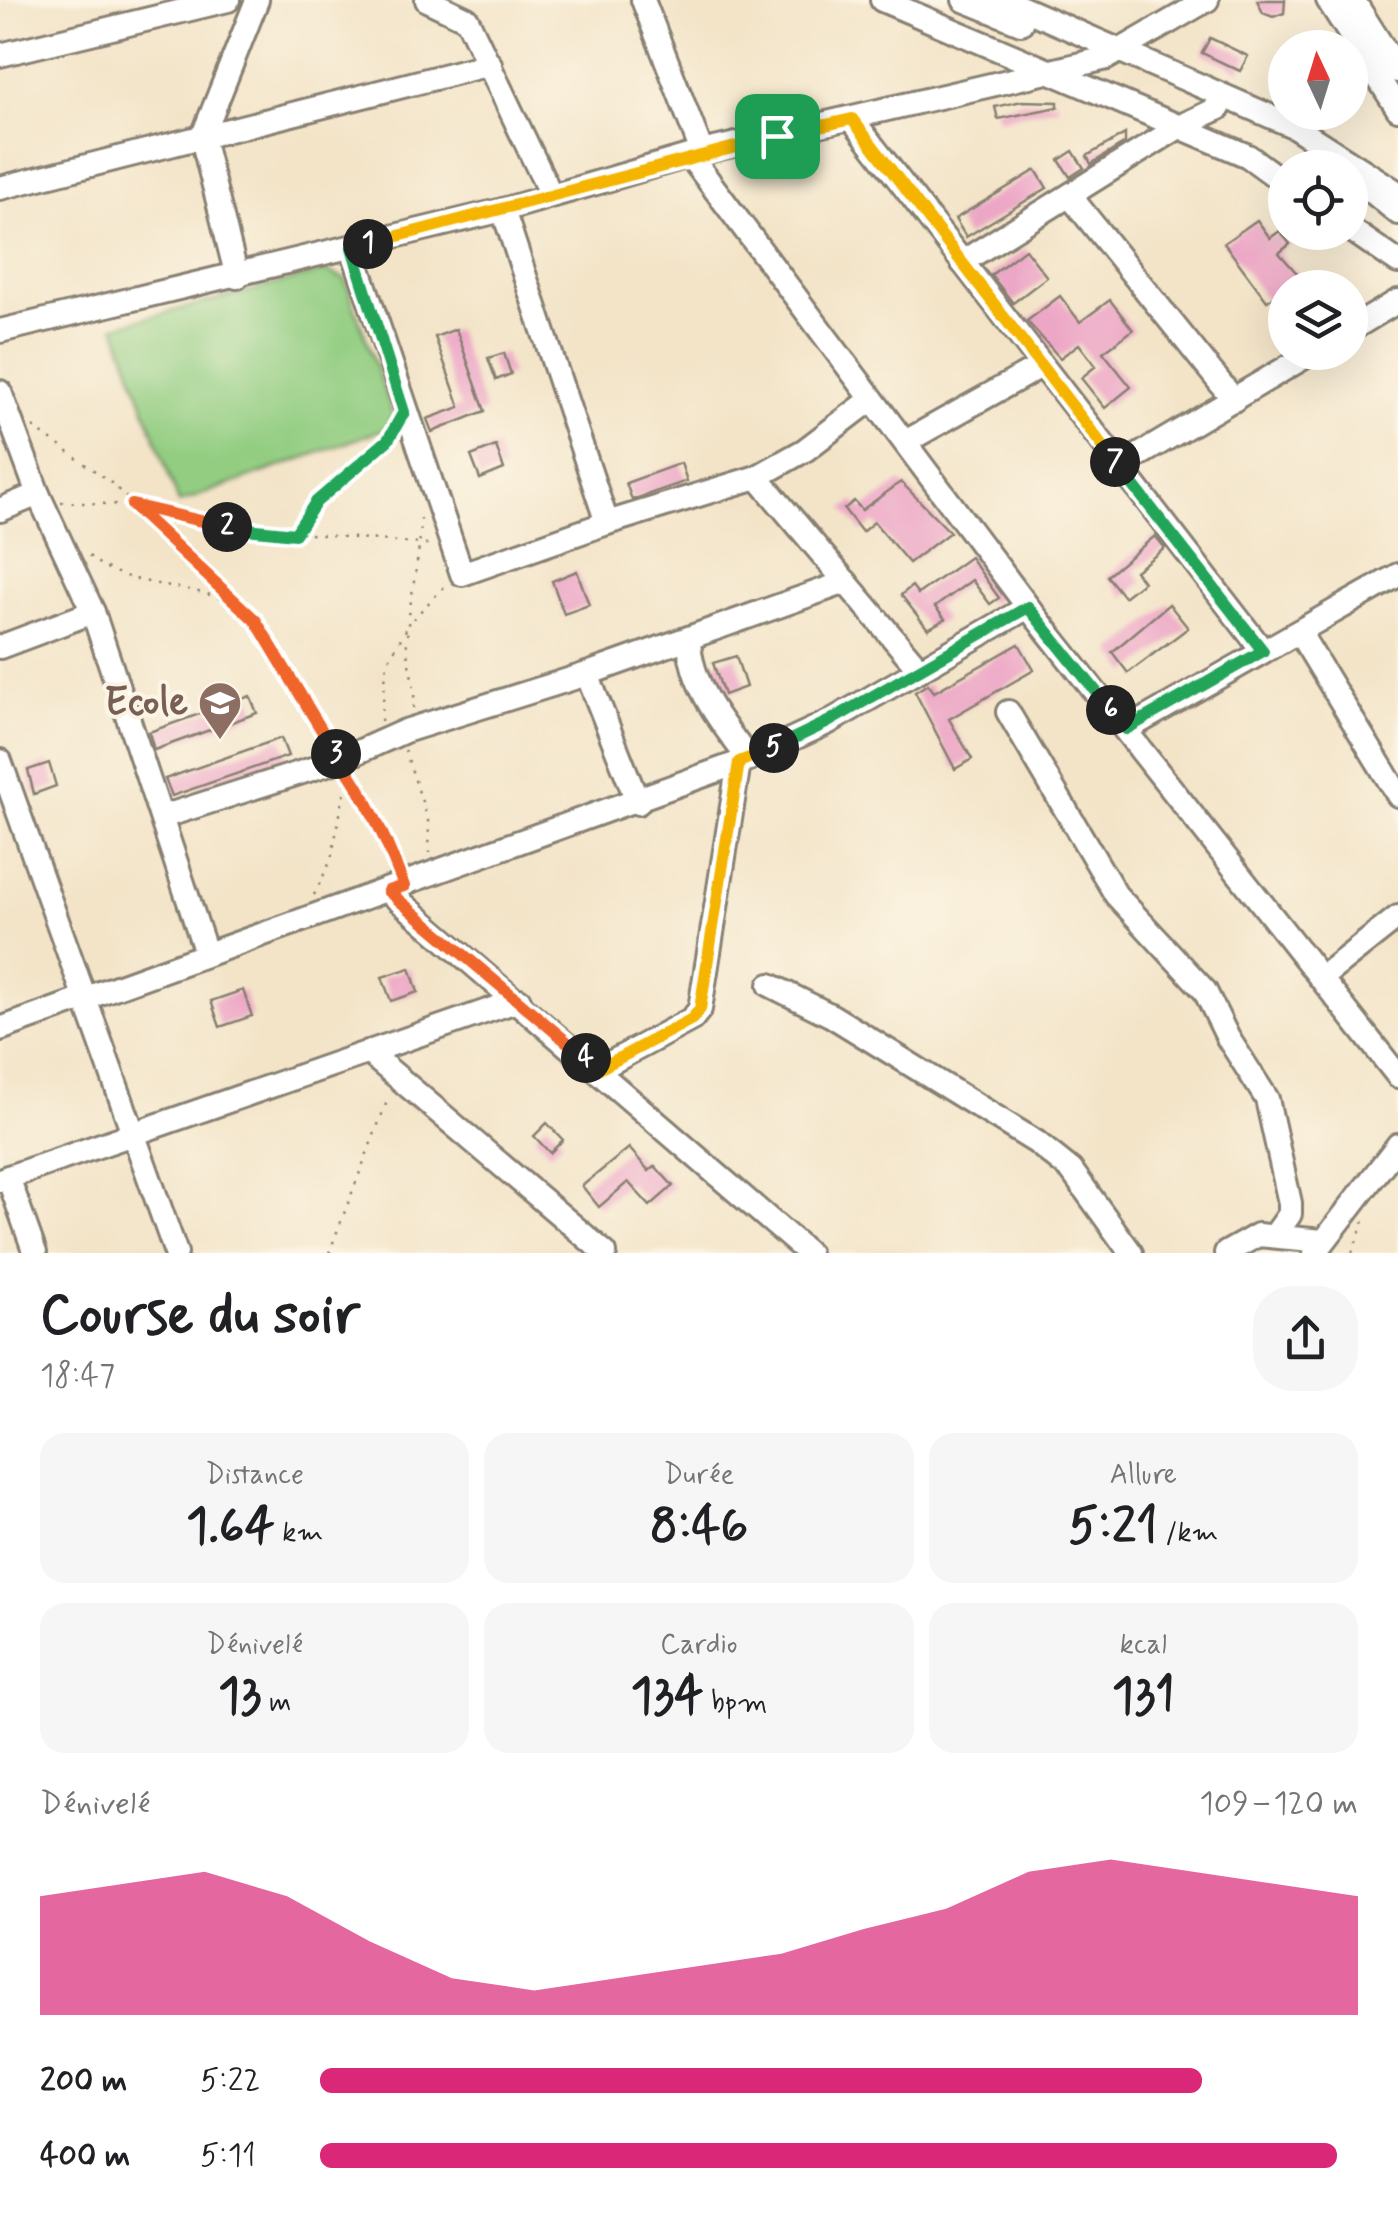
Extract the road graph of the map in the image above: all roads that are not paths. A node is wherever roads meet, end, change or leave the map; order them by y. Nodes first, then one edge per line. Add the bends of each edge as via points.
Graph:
1 (228, 0) edge
2 (257, 0) edge
3 (427, 0) edge
4 (643, 0) edge
5 (882, 0) edge
6 (964, 0) edge
7 (1004, 0) edge
8 (1206, 0) edge
9 (1328, 0) edge
10 (1354, 0) edge
11 (1116, 54) junction
12 (0, 55) edge
13 (490, 64) junction
14 (1047, 69) junction
15 (1398, 72) edge
16 (1219, 108) junction
17 (1398, 108) edge
18 (852, 119) junction
19 (1179, 127) junction
20 (202, 138) junction
21 (1302, 150) edge
22 (696, 154) junction
23 (1268, 171) edge
24 (0, 188) edge
25 (1368, 189) edge
26 (1398, 193) edge
27 (551, 194) junction
28 (1070, 196) junction
29 (503, 210) junction
30 (1398, 213) edge
31 (1368, 241) edge
32 (352, 248) junction
33 (962, 262) junction
34 (1398, 262) edge
35 (237, 277) junction
36 (1398, 302) edge
37 (1368, 320) edge
38 (0, 331) edge
39 (1042, 366) junction
40 (1283, 370) edge
41 (872, 400) junction
42 (1234, 400) junction
43 (3, 401) edge
44 (907, 441) junction
45 (1120, 467) junction
46 (757, 477) junction
47 (41, 498) junction
48 (0, 510) edge
49 (607, 523) junction
50 (1398, 574) edge
51 (846, 582) junction
52 (1028, 607) junction
53 (93, 612) junction
54 (1299, 632) junction
55 (689, 639) junction
56 (0, 648) edge
57 (1263, 651) junction
58 (920, 670) junction
59 (588, 674) junction
60 (1008, 712) dead end
61 (1126, 729) junction
62 (744, 761) junction
63 (0, 762) edge
64 (1398, 795) edge
65 (638, 803) junction
66 (162, 817) junction
67 (396, 888) junction
68 (1398, 917) edge
69 (206, 954) junction
70 (1322, 978) junction
71 (770, 985) dead end
72 (82, 997) junction
73 (520, 1000) junction
74 (0, 1029) edge
75 (368, 1052) junction
76 (599, 1069) junction
77 (1398, 1076) edge
78 (133, 1133) junction
79 (1398, 1145) edge
80 (4, 1178) edge
81 (1275, 1235) junction
82 (1319, 1247) edge
83 (35, 1253) edge
84 (176, 1253) edge
85 (606, 1253) edge
86 (808, 1253) edge
87 (1131, 1253) edge
88 (1226, 1253) edge

1 - 12 street
2 - 20 street
3 - 13 street via 466,18
4 - 22 street
5 - 14 street
6 - 11 street
7 - 11 street
8 - 11 street
9 - 17 street
10 - 15 street
11 - 14 street
11 - 16 street
11 - 26 street via 1295,127
13 - 20 street
13 - 27 street
14 - 18 street
14 - 19 street
16 - 19 street
16 - 21 street
18 - 22 street
18 - 33 street
19 - 23 street
19 - 28 street
20 - 24 street
20 - 35 street
22 - 27 street
22 - 41 street
25 - 30 street
27 - 29 street
28 - 33 street
28 - 42 street
29 - 32 street
29 - 49 street
31 - 34 street
32 - 35 street
32 - 49 street via 463,574
33 - 39 street
35 - 38 street
36 - 37 street
39 - 44 street
39 - 45 street
40 - 42 street
41 - 44 street
41 - 46 street
42 - 45 street
43 - 47 street
44 - 52 street
45 - 57 street
46 - 49 street
46 - 51 street
47 - 48 street
47 - 53 street
50 - 54 street
51 - 55 street
51 - 58 street
52 - 58 street
52 - 61 street
53 - 56 street
53 - 66 street
54 - 57 street
54 - 64 street
55 - 59 street
55 - 62 street via 697,679
57 - 61 street
58 - 62 street
59 - 65 street
59 - 66 street
60 - 81 street via 1116,895 1205,991 1266,1099 1290,1203
61 - 70 street
62 - 65 street
62 - 76 street via 700,1009
63 - 72 street
65 - 67 street
66 - 69 street
67 - 69 street
67 - 73 street
68 - 70 street
69 - 72 street
70 - 77 street
71 - 87 street via 1036,1142 1071,1170
72 - 74 street
72 - 78 street
73 - 75 street
73 - 76 street
75 - 78 street
75 - 85 street
76 - 86 street
78 - 80 street
78 - 84 street
79 - 82 street
80 - 83 street
81 - 82 street
81 - 88 street

